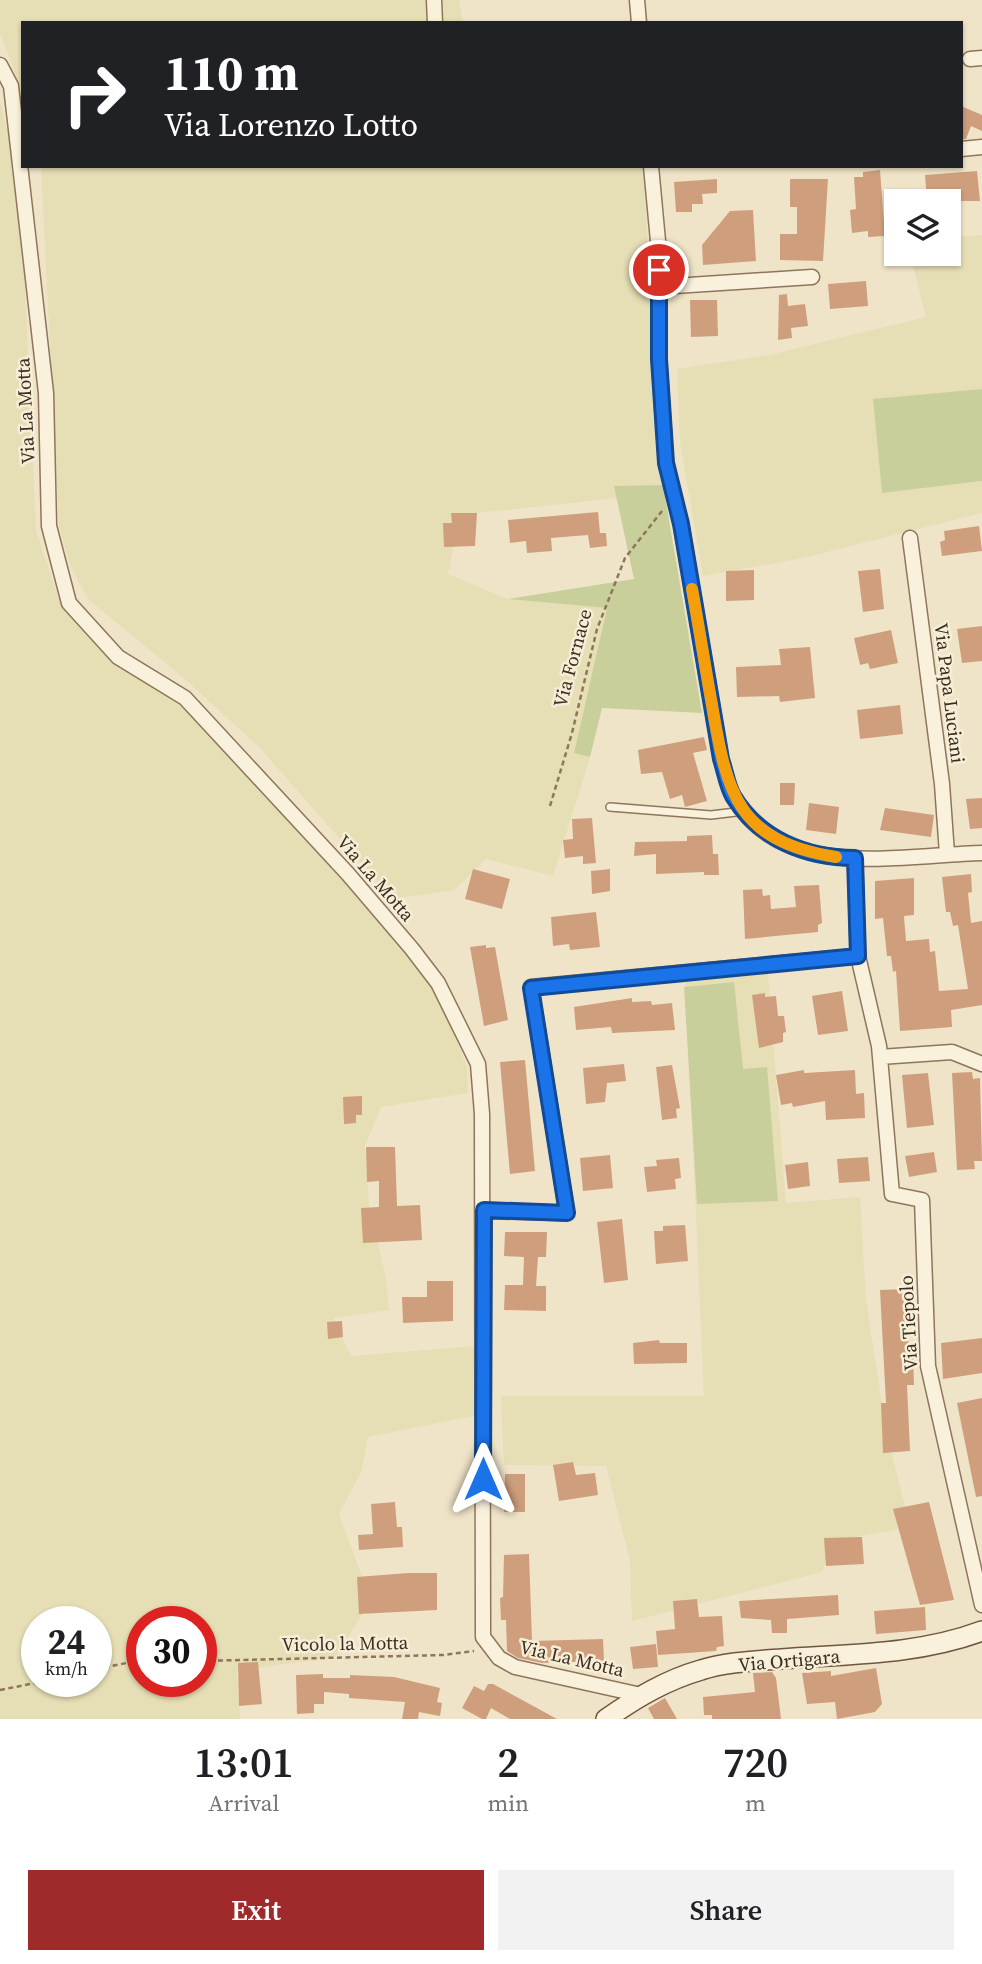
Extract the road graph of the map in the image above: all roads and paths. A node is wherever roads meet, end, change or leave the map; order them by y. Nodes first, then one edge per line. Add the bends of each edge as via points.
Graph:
1 (434, 0) edge
2 (637, 0) edge
3 (435, 21) edge
4 (639, 21) edge
5 (0, 65) edge
6 (982, 147) edge
7 (963, 149) edge
8 (651, 168) edge
9 (812, 277) dead end
10 (659, 287) junction
11 (674, 495) junction
12 (910, 538) dead end
13 (550, 806) dead end
14 (610, 807) dead end
15 (744, 811) junction
16 (982, 853) edge
17 (947, 854) junction
18 (855, 858) junction
19 (858, 956) junction
20 (880, 1057) junction
21 (982, 1064) edge
22 (484, 1210) junction
23 (982, 1605) edge
24 (982, 1631) edge
25 (489, 1649) junction
26 (217, 1661) edge
27 (21, 1686) edge
28 (0, 1690) edge
29 (641, 1695) junction
30 (606, 1719) edge

1 - 3 street
2 - 4 street
5 - 22 street, Via La Motta via 11,86 46,393 49,526 69,603 118,657 185,698 348,874 438,983 478,1064
6 - 7 street
8 - 10 street
9 - 10 street
10 - 11 street via 665,450
11 - 13 path, Via Fornace via 625,558 602,617
11 - 15 street via 721,759 732,794
12 - 17 street, Via Papa Luciani
14 - 15 lane via 711,815
15 - 18 street via 778,841 808,852
16 - 17 street
17 - 18 street
18 - 19 street, Via Tiepolo
19 - 20 street, Via Tiepolo
19 - 22 street via 531,988 567,1213
20 - 21 street via 952,1052
20 - 23 street, Via Tiepolo via 892,1194 922,1200 928,1366
22 - 25 street, Via La Motta via 483,1637
24 - 29 street, Via Ortigara via 912,1650 702,1669
25 - 26 path, Vicolo la Motta via 443,1655
25 - 29 street, Via La Motta via 515,1667
27 - 28 path
29 - 30 street, Via Ortigara

